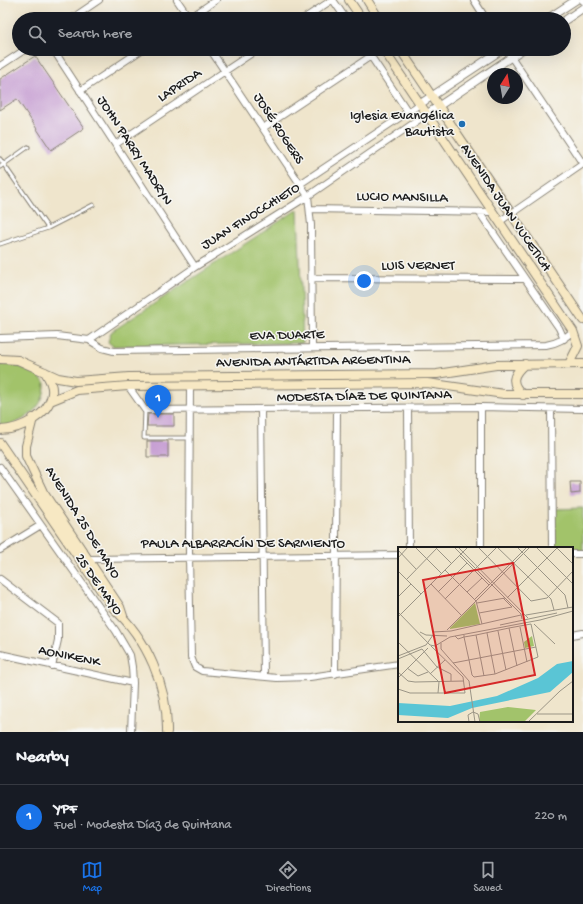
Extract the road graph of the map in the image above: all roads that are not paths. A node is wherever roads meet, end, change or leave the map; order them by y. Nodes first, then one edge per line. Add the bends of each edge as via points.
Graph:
1 (99, 0) edge
2 (177, 0) edge
3 (216, 0) edge
4 (332, 0) edge
5 (349, 0) edge
6 (367, 0) edge
7 (474, 0) edge
8 (576, 0) edge
9 (583, 8) edge
10 (81, 12) edge
11 (185, 12) edge
12 (199, 12) edge
13 (314, 12) edge
14 (341, 12) edge
15 (357, 12) edge
16 (375, 12) edge
17 (482, 12) edge
18 (558, 12) edge
19 (571, 16) edge
20 (15, 56) edge
21 (58, 56) edge
22 (132, 56) edge
23 (215, 56) edge
24 (248, 56) edge
25 (371, 56) joint
26 (387, 56) edge
27 (405, 56) edge
28 (493, 56) edge
29 (512, 57) joint
30 (0, 66) edge
31 (225, 71) junction
32 (80, 91) junction
33 (432, 97) junction
34 (420, 104) junction
35 (438, 106) junction
36 (408, 112) junction
37 (427, 114) junction
38 (263, 128) junction
39 (116, 144) junction
40 (28, 147) dead end
41 (0, 159) edge
42 (583, 164) edge
43 (4, 165) junction
44 (0, 167) edge
45 (300, 184) junction
46 (308, 196) junction
47 (93, 205) dead end
48 (310, 209) junction
49 (479, 212) junction
50 (492, 212) junction
51 (511, 214) junction
52 (499, 222) junction
53 (48, 228) junction
54 (0, 244) edge
55 (195, 267) junction
56 (312, 278) junction
57 (524, 279) junction
58 (583, 320) edge
59 (573, 331) junction
60 (0, 338) edge
61 (89, 340) junction
62 (564, 340) junction
63 (312, 348) junction
64 (0, 359) edge
65 (525, 364) junction
66 (569, 364) junction
67 (583, 364) edge
68 (45, 372) junction
69 (190, 385) junction
70 (128, 386) junction
71 (583, 394) edge
72 (523, 395) junction
73 (50, 401) junction
74 (481, 407) junction
75 (408, 408) junction
76 (189, 409) junction
77 (337, 409) junction
78 (551, 409) junction
79 (583, 409) edge
80 (144, 410) junction
81 (261, 410) junction
82 (34, 418) junction
83 (0, 430) edge
84 (189, 438) junction
85 (0, 443) edge
86 (0, 467) edge
87 (41, 525) junction
88 (409, 547) edge
89 (481, 547) edge
90 (552, 547) edge
91 (0, 550) edge
92 (398, 555) edge
93 (189, 556) junction
94 (262, 556) junction
95 (337, 556) junction
96 (88, 559) junction
97 (0, 579) edge
98 (123, 617) junction
99 (583, 633) edge
100 (573, 635) edge
101 (0, 654) edge
102 (398, 664) edge
103 (52, 666) junction
104 (335, 674) junction
105 (264, 676) junction
106 (133, 683) junction
107 (131, 732) edge
108 (167, 732) edge

1 - 10 street
2 - 11 street
3 - 12 street
4 - 13 street
4 - 14 street
5 - 15 main road
6 - 16 main road
7 - 17 street
8 - 18 street
9 - 19 street
20 - 30 street
21 - 32 street, JOHN PARRY MADRYN
22 - 32 street
23 - 31 street, JOSÉ ROGERS
24 - 31 street, LAPRIDA
25 - 36 street
25 - 38 street
26 - 34 main road, AVENIDA JUAN VUCETICH
27 - 33 main road, AVENIDA JUAN VUCETICH
28 - 33 street
29 - 35 street
29 - 42 street
31 - 38 street, JOSÉ ROGERS
31 - 39 street, LAPRIDA
32 - 39 street, JOHN PARRY MADRYN
33 - 34 street
33 - 35 main road, AVENIDA JUAN VUCETICH
34 - 36 street, JUAN FINOCCHIETO
34 - 37 main road, AVENIDA JUAN VUCETICH
35 - 37 street
35 - 51 main road, AVENIDA JUAN VUCETICH
36 - 45 street, JUAN FINOCCHIETO
37 - 46 street, JUAN FINOCCHIETO
37 - 50 main road, AVENIDA JUAN VUCETICH
38 - 45 street, JOSÉ ROGERS
39 - 55 street, JOHN PARRY MADRYN
40 - 43 lane
41 - 43 lane
42 - 51 street
43 - 44 lane
43 - 53 lane
45 - 46 street, JOSÉ ROGERS
46 - 48 street, JOSÉ ROGERS
46 - 55 street, JUAN FINOCCHIETO
47 - 53 lane
48 - 49 street, LUCIO MANSILLA
48 - 56 street, JOSÉ ROGERS
49 - 50 street, LUCIO MANSILLA
49 - 57 street
50 - 52 main road, AVENIDA JUAN VUCETICH
51 - 52 street
51 - 58 main road, AVENIDA JUAN VUCETICH
52 - 59 main road, AVENIDA JUAN VUCETICH
53 - 54 lane
55 - 61 street, JUAN FINOCCHIETO
56 - 57 street, LUIS VERNET
56 - 63 street, JOSÉ ROGERS
57 - 62 street via 559,328
59 - 62 street
59 - 66 main road, AVENIDA JUAN VUCETICH via 578,346
60 - 61 street, EVA DUARTE via 57,336
61 - 63 street, EVA DUARTE via 114,352
62 - 63 street, EVA DUARTE via 546,345
64 - 68 main road, AVENIDA ANTÁRTIDA ARGENTINA via 18,360
65 - 66 main road, AVENIDA ANTÁRTIDA ARGENTINA
65 - 68 main road, AVENIDA ANTÁRTIDA ARGENTINA via 496,365 437,374 129,377 76,381 62,380
65 - 72 main road via 518,370 514,381
66 - 67 main road, AVENIDA ANTÁRTIDA ARGENTINA
68 - 73 main road via 51,382
69 - 70 main road, AVENIDA ANTÁRTIDA ARGENTINA
69 - 72 main road, AVENIDA ANTÁRTIDA ARGENTINA via 427,383
69 - 76 street
70 - 73 main road, AVENIDA ANTÁRTIDA ARGENTINA via 77,390
70 - 80 street
71 - 72 main road, AVENIDA ANTÁRTIDA ARGENTINA
73 - 82 main road
74 - 75 street, MODESTA DÍAZ DE QUINTANA
74 - 78 street, MODESTA DÍAZ DE QUINTANA
74 - 89 street
75 - 77 street, MODESTA DÍAZ DE QUINTANA
75 - 88 street
76 - 80 street, MODESTA DÍAZ DE QUINTANA
76 - 81 street, MODESTA DÍAZ DE QUINTANA
76 - 84 street
77 - 81 street, MODESTA DÍAZ DE QUINTANA
77 - 95 street
78 - 79 street, MODESTA DÍAZ DE QUINTANA
78 - 90 street
80 - 84 lane via 144,438
81 - 94 street
82 - 83 main road via 20,427
82 - 96 main road, AVENIDA 25 DE MAYO via 26,442 26,456 43,492
84 - 93 street
85 - 98 main road, AVENIDA 25 DE MAYO via 113,608
86 - 87 street, 25 DE MAYO
87 - 91 street
87 - 106 street, 25 DE MAYO via 124,644 130,655
92 - 95 street, PAULA ALBARRACÍN DE SARMIENTO
93 - 94 street, PAULA ALBARRACÍN DE SARMIENTO
93 - 96 street, PAULA ALBARRACÍN DE SARMIENTO
93 - 105 street via 191,657 195,667 202,672
94 - 95 street, PAULA ALBARRACÍN DE SARMIENTO
94 - 105 street
95 - 104 street
96 - 98 main road, AVENIDA 25 DE MAYO via 120,608
97 - 103 street via 58,623 58,640
98 - 108 main road, AVENIDA 25 DE MAYO via 145,649 157,673 166,706
99 - 100 street
101 - 103 street, AONIKENK
102 - 104 street
103 - 106 street, AONIKENK
104 - 105 street via 310,677
106 - 107 street, 25 DE MAYO

